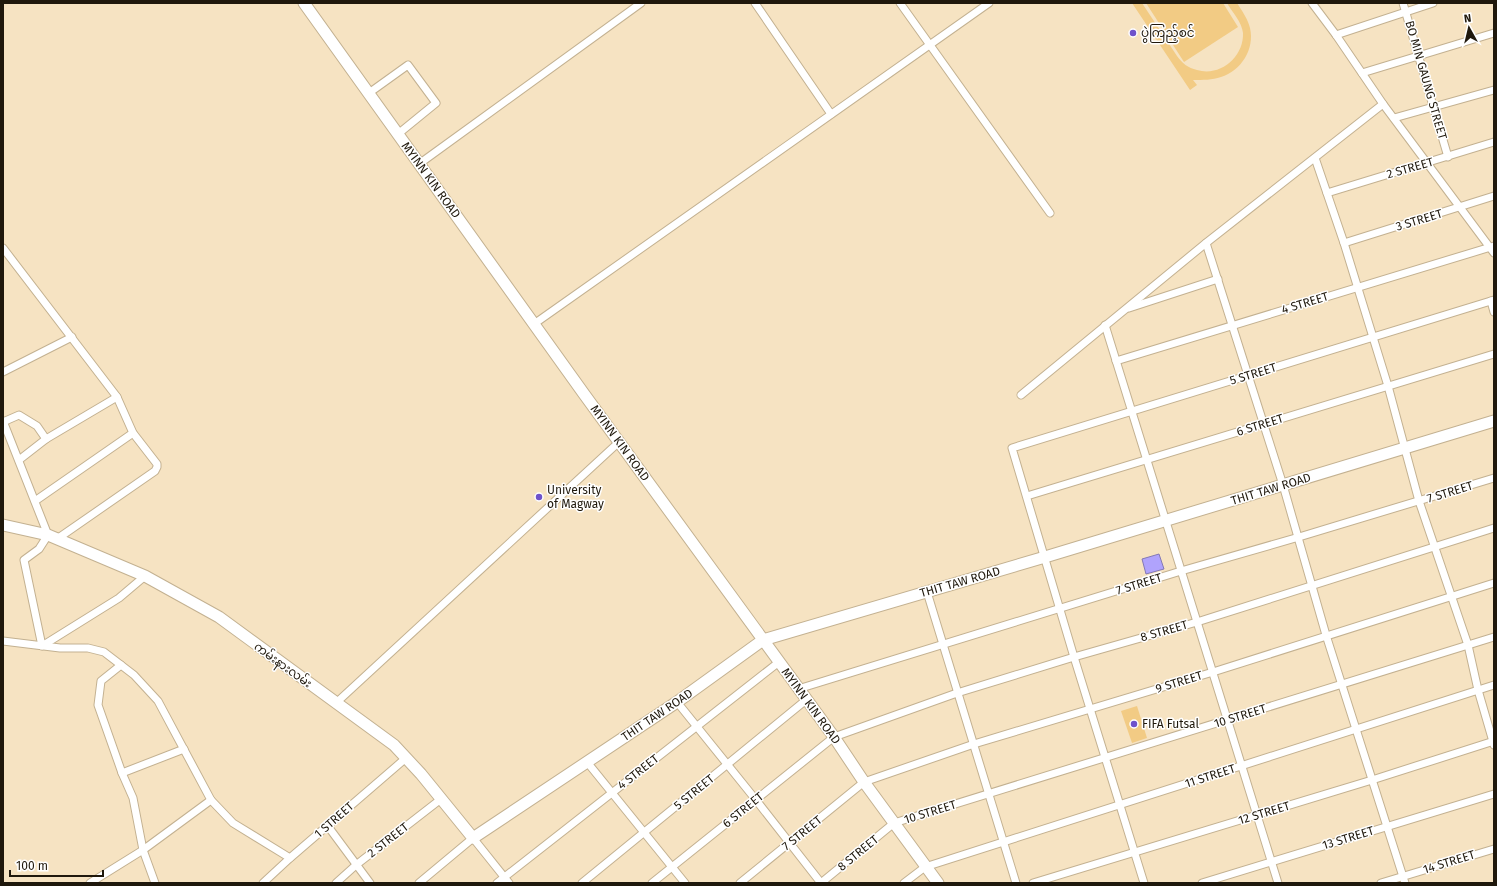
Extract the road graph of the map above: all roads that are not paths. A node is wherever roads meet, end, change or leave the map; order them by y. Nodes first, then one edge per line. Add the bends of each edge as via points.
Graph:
1 (304, 3) edge
2 (641, 3) edge
3 (755, 3) edge
4 (900, 3) edge
5 (989, 3) edge
6 (1312, 3) edge
7 (1403, 3) edge
8 (1433, 3) edge
9 (1405, 11) junction
10 (1336, 34) junction
11 (1494, 34) edge
12 (930, 44) junction
13 (1418, 55) junction
14 (1362, 73) junction
15 (1494, 90) edge
16 (368, 93) junction
17 (1383, 104) junction
18 (1434, 107) junction
19 (831, 114) junction
20 (1394, 118) junction
21 (398, 134) junction
22 (1494, 142) edge
23 (1448, 157) junction
24 (1314, 158) junction
25 (1426, 163) junction
26 (419, 164) junction
27 (1327, 193) junction
28 (1494, 196) edge
29 (1460, 207) junction
30 (1050, 213) dead end
31 (1206, 243) junction
32 (1344, 243) junction
33 (3, 248) edge
34 (1493, 249) edge
35 (1218, 279) junction
36 (1357, 287) junction
37 (1492, 301) edge
38 (1125, 309) junction
39 (1494, 312) edge
40 (534, 324) junction
41 (1105, 325) junction
42 (1232, 325) junction
43 (72, 337) junction
44 (1373, 337) junction
45 (1494, 354) edge
46 (1116, 360) junction
47 (3, 372) edge
48 (1249, 376) junction
49 (1388, 386) junction
50 (1020, 395) dead end
51 (117, 396) junction
52 (1132, 411) junction
53 (3, 422) edge
54 (1494, 422) edge
55 (1264, 424) junction
56 (133, 433) junction
57 (46, 439) junction
58 (619, 442) junction
59 (1404, 448) junction
60 (1147, 459) junction
61 (19, 460) junction
62 (1494, 478) edge
63 (1283, 485) junction
64 (1027, 496) junction
65 (35, 501) junction
66 (1419, 501) junction
67 (1166, 521) junction
68 (3, 525) edge
69 (1494, 528) edge
70 (53, 537) junction
71 (1299, 537) junction
72 (1434, 546) junction
73 (1045, 557) junction
74 (1181, 571) junction
75 (145, 576) junction
76 (1494, 583) edge
77 (1312, 585) junction
78 (927, 592) junction
79 (1451, 597) junction
80 (1060, 608) junction
81 (1197, 622) junction
82 (1326, 635) junction
83 (1494, 637) edge
84 (763, 640) junction
85 (3, 642) edge
86 (944, 645) junction
87 (1468, 645) junction
88 (42, 646) junction
89 (1074, 657) junction
90 (779, 662) junction
91 (121, 665) junction
92 (1213, 672) junction
93 (1342, 685) junction
94 (1494, 685) edge
95 (798, 690) junction
96 (1478, 690) junction
97 (957, 693) junction
98 (806, 700) junction
99 (677, 702) junction
100 (336, 703) junction
101 (1090, 709) junction
102 (1228, 720) junction
103 (696, 727) junction
104 (1356, 729) junction
105 (834, 737) junction
106 (1494, 743) edge
107 (974, 744) junction
108 (184, 749) junction
109 (406, 758) junction
110 (1106, 758) junction
111 (587, 762) junction
112 (727, 765) junction
113 (1242, 766) junction
114 (122, 773) junction
115 (1372, 780) junction
116 (864, 782) junction
117 (611, 793) junction
118 (989, 794) junction
119 (1494, 794) edge
120 (441, 799) junction
121 (211, 800) junction
122 (756, 800) junction
123 (1120, 804) junction
124 (1257, 815) junction
125 (894, 823) junction
126 (327, 825) junction
127 (1387, 826) junction
128 (644, 833) junction
129 (472, 838) junction
130 (1004, 841) junction
131 (789, 843) junction
132 (1494, 849) edge
133 (143, 850) junction
134 (1134, 852) junction
135 (290, 858) junction
136 (1272, 862) junction
137 (356, 865) junction
138 (925, 866) junction
139 (673, 867) junction
140 (506, 880) edge
141 (1404, 880) edge
142 (90, 883) edge
143 (155, 883) edge
144 (263, 883) edge
145 (336, 883) edge
146 (370, 883) edge
147 (419, 883) edge
148 (497, 883) edge
149 (582, 883) edge
150 (652, 883) edge
151 (685, 883) edge
152 (740, 883) edge
153 (821, 883) edge
154 (904, 883) edge
155 (938, 883) edge
156 (1016, 883) edge
157 (1033, 883) edge
158 (1144, 883) edge
159 (1202, 883) edge
160 (1278, 883) edge
161 (1381, 883) edge

1 - 16 street, MYINN KIN ROAD
2 - 26 street
3 - 19 street
4 - 12 street
5 - 12 street
6 - 10 street
7 - 9 street, BO MIN GAUNG STREET
8 - 9 street
9 - 10 street
9 - 13 street, BO MIN GAUNG STREET
10 - 14 street
11 - 13 street
12 - 19 street
12 - 30 street
13 - 14 street
13 - 18 street, BO MIN GAUNG STREET
14 - 17 street
15 - 18 street
16 - 21 street, MYINN KIN ROAD
16 - 21 street via 408,65 436,103
17 - 20 street
17 - 24 street
18 - 20 street
18 - 23 street, BO MIN GAUNG STREET
19 - 40 street
20 - 25 street
21 - 26 street, MYINN KIN ROAD
22 - 23 street, 2 STREET
23 - 25 street, 2 STREET
24 - 27 street
24 - 31 street
25 - 27 street, 2 STREET
25 - 29 street
26 - 40 street, MYINN KIN ROAD
27 - 32 street
28 - 29 street, 3 STREET
29 - 32 street, 3 STREET
29 - 34 street
31 - 35 street
31 - 38 street
32 - 36 street
33 - 43 street
34 - 36 street, 4 STREET
35 - 38 street
35 - 42 street
36 - 42 street, 4 STREET
36 - 44 street
37 - 39 street
37 - 44 street, 5 STREET
38 - 41 street
40 - 58 street, MYINN KIN ROAD
41 - 46 street
41 - 50 street
42 - 46 street, 4 STREET
42 - 48 street
43 - 47 street
43 - 51 street
44 - 48 street, 5 STREET
44 - 49 street
45 - 49 street, 6 STREET
46 - 52 street
48 - 52 street, 5 STREET
48 - 55 street
49 - 55 street, 6 STREET
49 - 59 street
51 - 56 street
51 - 57 street
52 - 60 street
52 - 64 street, 5 STREET via 1012,448
53 - 57 street via 19,414 38,426
53 - 61 street
54 - 59 street, THIT TAW ROAD
55 - 60 street, 6 STREET
55 - 63 street
56 - 65 street
56 - 70 street via 157,464 155,471
57 - 61 street
58 - 84 street, MYINN KIN ROAD
58 - 100 street
59 - 63 street, THIT TAW ROAD
59 - 66 street
60 - 64 street, 6 STREET
60 - 67 street
61 - 65 street
62 - 66 street, 7 STREET
63 - 67 street, THIT TAW ROAD
63 - 71 street
64 - 73 street
65 - 70 street
66 - 71 street, 7 STREET
66 - 72 street
67 - 73 street, THIT TAW ROAD
67 - 74 street
68 - 70 street, ကမ်းနားလမ်း
69 - 72 street, 8 STREET
70 - 75 street, ကမ်းနားလမ်း
70 - 88 street via 24,560
71 - 74 street, 7 STREET
71 - 77 street
72 - 77 street, 8 STREET
72 - 79 street
73 - 78 street, THIT TAW ROAD
73 - 80 street
74 - 80 street, 7 STREET
74 - 81 street
75 - 88 street via 119,598
75 - 100 street, ကမ်းနားလမ်း via 219,617
76 - 79 street, 9 STREET
77 - 81 street, 8 STREET
77 - 82 street
78 - 84 street, THIT TAW ROAD
78 - 86 street
79 - 82 street, 9 STREET
79 - 87 street
80 - 86 street, 7 STREET
80 - 89 street
81 - 89 street, 8 STREET
81 - 92 street
82 - 92 street, 9 STREET
82 - 93 street
83 - 87 street, 10 STREET
84 - 90 street, MYINN KIN ROAD
84 - 99 street, THIT TAW ROAD
85 - 88 street
86 - 95 street, 7 STREET
86 - 97 street
87 - 93 street, 10 STREET
87 - 96 street
88 - 91 street via 88,648 104,652
89 - 97 street, 8 STREET
89 - 101 street
90 - 95 street, MYINN KIN ROAD
90 - 103 street, 4 STREET
91 - 108 street via 158,701
91 - 114 street via 101,681 98,705
92 - 101 street, 9 STREET
92 - 102 street
93 - 102 street, 10 STREET
93 - 104 street
94 - 96 street, 11 STREET
95 - 98 street
96 - 104 street, 11 STREET
96 - 106 street
97 - 105 street, 8 STREET
97 - 107 street
98 - 105 street, MYINN KIN ROAD
98 - 112 street, 5 STREET
99 - 103 street
99 - 111 street, THIT TAW ROAD
100 - 109 street, ကမ်းနားလမ်း via 394,746
101 - 107 street, 9 STREET
101 - 110 street
102 - 110 street, 10 STREET
102 - 113 street
103 - 112 street
103 - 117 street, 4 STREET
104 - 113 street, 11 STREET
104 - 115 street
105 - 116 street, MYINN KIN ROAD
105 - 122 street, 6 STREET
106 - 115 street, 12 STREET
107 - 116 street, 9 STREET
107 - 118 street
108 - 114 street
108 - 121 street
109 - 120 street, ကမ်းနားလမ်း
109 - 126 street, 1 STREET
110 - 118 street, 10 STREET
110 - 123 street
111 - 117 street
111 - 129 street, THIT TAW ROAD
112 - 122 street
112 - 128 street, 5 STREET
113 - 123 street, 11 STREET
113 - 124 street
114 - 133 street via 133,798
115 - 124 street, 12 STREET
115 - 127 street
116 - 125 street, MYINN KIN ROAD
116 - 131 street, 7 STREET
117 - 128 street
117 - 140 street, 4 STREET
118 - 125 street, 10 STREET
118 - 130 street
119 - 127 street, 13 STREET
120 - 129 street, ကမ်းနားလမ်း
120 - 137 street, 2 STREET
121 - 133 street
121 - 135 street via 233,823
122 - 131 street
122 - 139 street, 6 STREET
123 - 130 street, 11 STREET
123 - 134 street
124 - 134 street, 12 STREET
124 - 136 street
125 - 138 street, MYINN KIN ROAD
125 - 153 street, 8 STREET
126 - 135 street, 1 STREET
126 - 137 street
127 - 136 street, 13 STREET
127 - 141 street
128 - 139 street
128 - 149 street, 5 STREET
129 - 140 street, ကမ်းနားလမ်း
129 - 147 street
130 - 138 street, 11 STREET
130 - 156 street
131 - 152 street, 7 STREET
131 - 153 street
132 - 141 street, 14 STREET
133 - 142 street
133 - 143 street
134 - 157 street, 12 STREET
134 - 158 street
135 - 144 street, 1 STREET
136 - 159 street, 13 STREET
136 - 160 street
137 - 145 street, 2 STREET
137 - 146 street
138 - 154 street
138 - 155 street, MYINN KIN ROAD
139 - 150 street, 6 STREET
139 - 151 street
140 - 148 street, 4 STREET
141 - 161 street, 14 STREET

